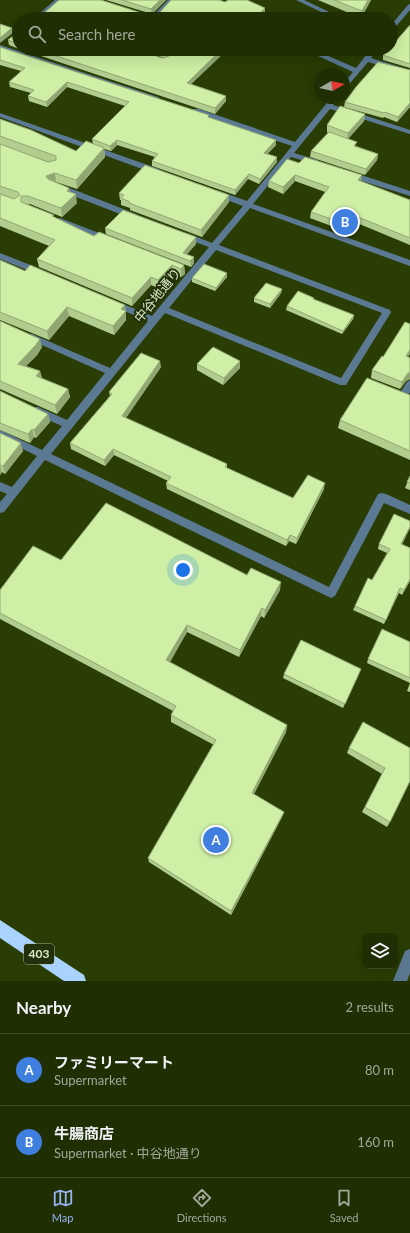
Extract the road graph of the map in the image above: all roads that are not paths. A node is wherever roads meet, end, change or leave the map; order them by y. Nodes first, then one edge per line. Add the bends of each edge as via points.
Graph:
1 (59, 0) edge
2 (172, 0) edge
3 (299, 0) edge
4 (409, 9) edge
5 (45, 12) edge
6 (158, 12) edge
7 (326, 12) edge
8 (398, 21) edge
9 (34, 56) edge
10 (322, 56) edge
11 (369, 56) edge
12 (367, 59) junction
13 (357, 71) junction
14 (410, 72) edge
15 (350, 80) edge
16 (160, 100) edge
17 (328, 106) joint
18 (191, 110) edge
19 (0, 115) edge
20 (410, 132) edge
21 (297, 145) junction
22 (290, 154) junction
23 (320, 164) edge
24 (342, 171) edge
25 (165, 175) edge
26 (53, 185) edge
27 (210, 191) edge
28 (410, 194) edge
29 (248, 204) junction
30 (49, 216) edge
31 (141, 218) edge
32 (177, 232) edge
33 (121, 244) edge
34 (214, 246) junction
35 (0, 256) edge
36 (410, 263) edge
37 (51, 277) edge
38 (103, 298) edge
39 (163, 309) junction
40 (154, 320) junction
41 (21, 332) edge
42 (111, 372) junction
43 (410, 384) edge
44 (403, 396) edge
45 (27, 406) edge
46 (68, 425) junction
47 (0, 434) edge
48 (44, 455) junction
49 (0, 486) edge
50 (13, 492) junction
51 (0, 509) edge
52 (410, 510) edge
53 (0, 928) edge
54 (410, 956) edge
55 (78, 981) edge
56 (400, 981) edge

1 - 5 street
2 - 6 street
3 - 7 street
4 - 8 street
9 - 16 street
10 - 13 street
11 - 12 street
12 - 13 street
12 - 14 street
13 - 15 street
17 - 20 street
17 - 21 street, 中谷地通り
18 - 21 street
19 - 25 street
21 - 22 street, 中谷地通り
22 - 23 street
22 - 29 street, 中谷地通り
24 - 28 street
26 - 31 street
27 - 29 street
29 - 34 street, 中谷地通り
29 - 36 street
30 - 33 street
32 - 34 street
34 - 39 street, 中谷地通り via 189,271
34 - 39 street via 387,312 343,383
35 - 37 street
38 - 40 street
39 - 40 street, 中谷地通り
40 - 42 street, 中谷地通り
41 - 42 street
42 - 46 street, 中谷地通り
43 - 44 street
45 - 46 street
46 - 48 street, 中谷地通り
47 - 48 street
48 - 50 street, 中谷地通り
48 - 52 street via 331,593 382,498
49 - 50 street
50 - 51 street, 中谷地通り
53 - 55 highway, 403
54 - 56 street

